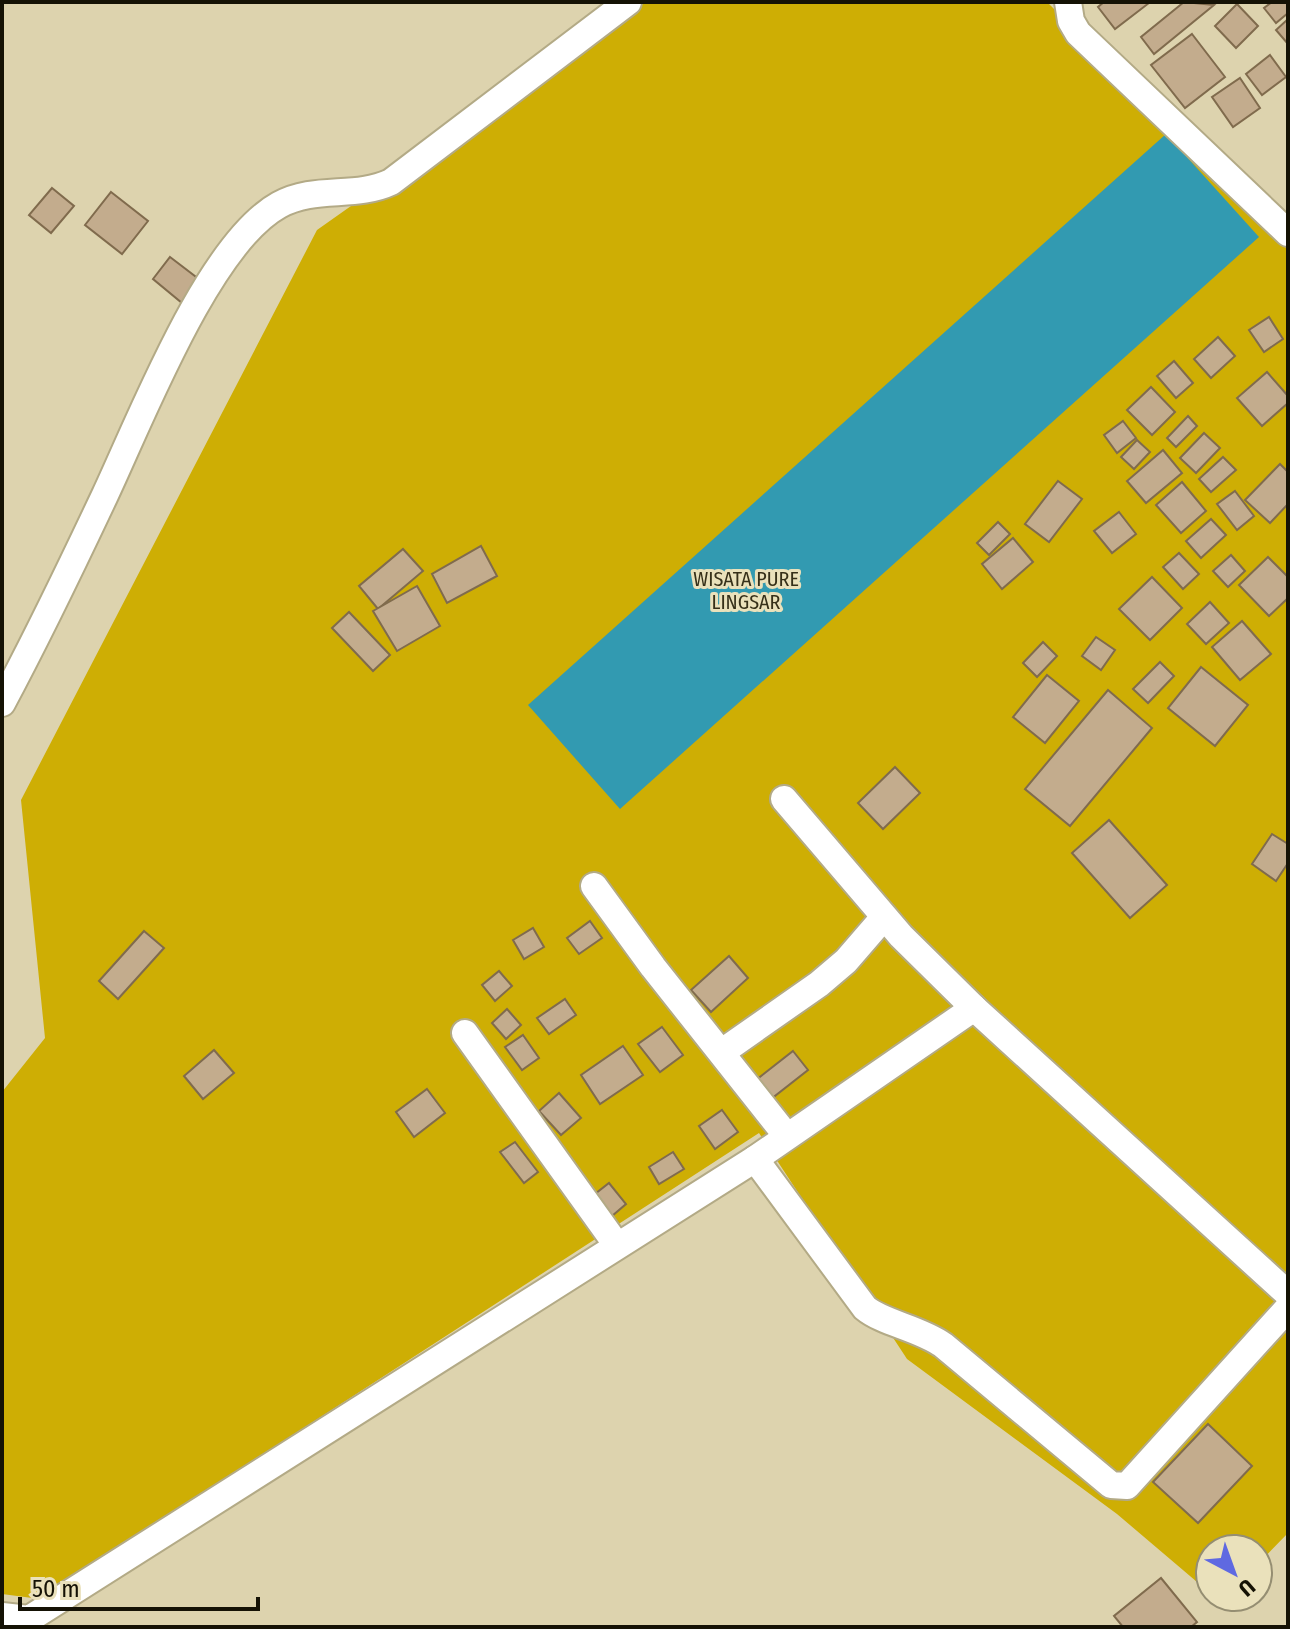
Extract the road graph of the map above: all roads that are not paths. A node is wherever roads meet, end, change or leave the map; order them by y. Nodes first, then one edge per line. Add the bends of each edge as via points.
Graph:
1 (628, 2) edge
2 (1066, 3) edge
3 (1288, 233) edge
4 (2, 703) edge
5 (784, 799) dead end
6 (594, 886) dead end
7 (884, 917) junction
8 (974, 1008) junction
9 (465, 1033) dead end
10 (722, 1052) junction
11 (786, 1135) junction
12 (755, 1159) junction
13 (616, 1244) junction
14 (1288, 1294) edge
15 (1288, 1308) edge
16 (2, 1616) edge

1 - 4 street via 403,174 372,191 318,191 277,206 250,229 207,289 174,351
2 - 3 street via 1078,33
5 - 7 street
6 - 10 street
7 - 8 street
7 - 10 street via 819,984
8 - 11 street
8 - 14 street
9 - 13 street
10 - 11 street
11 - 12 street
12 - 13 street
12 - 15 street via 865,1308 923,1331 943,1345 1111,1485 1127,1486
13 - 16 street via 29,1619

